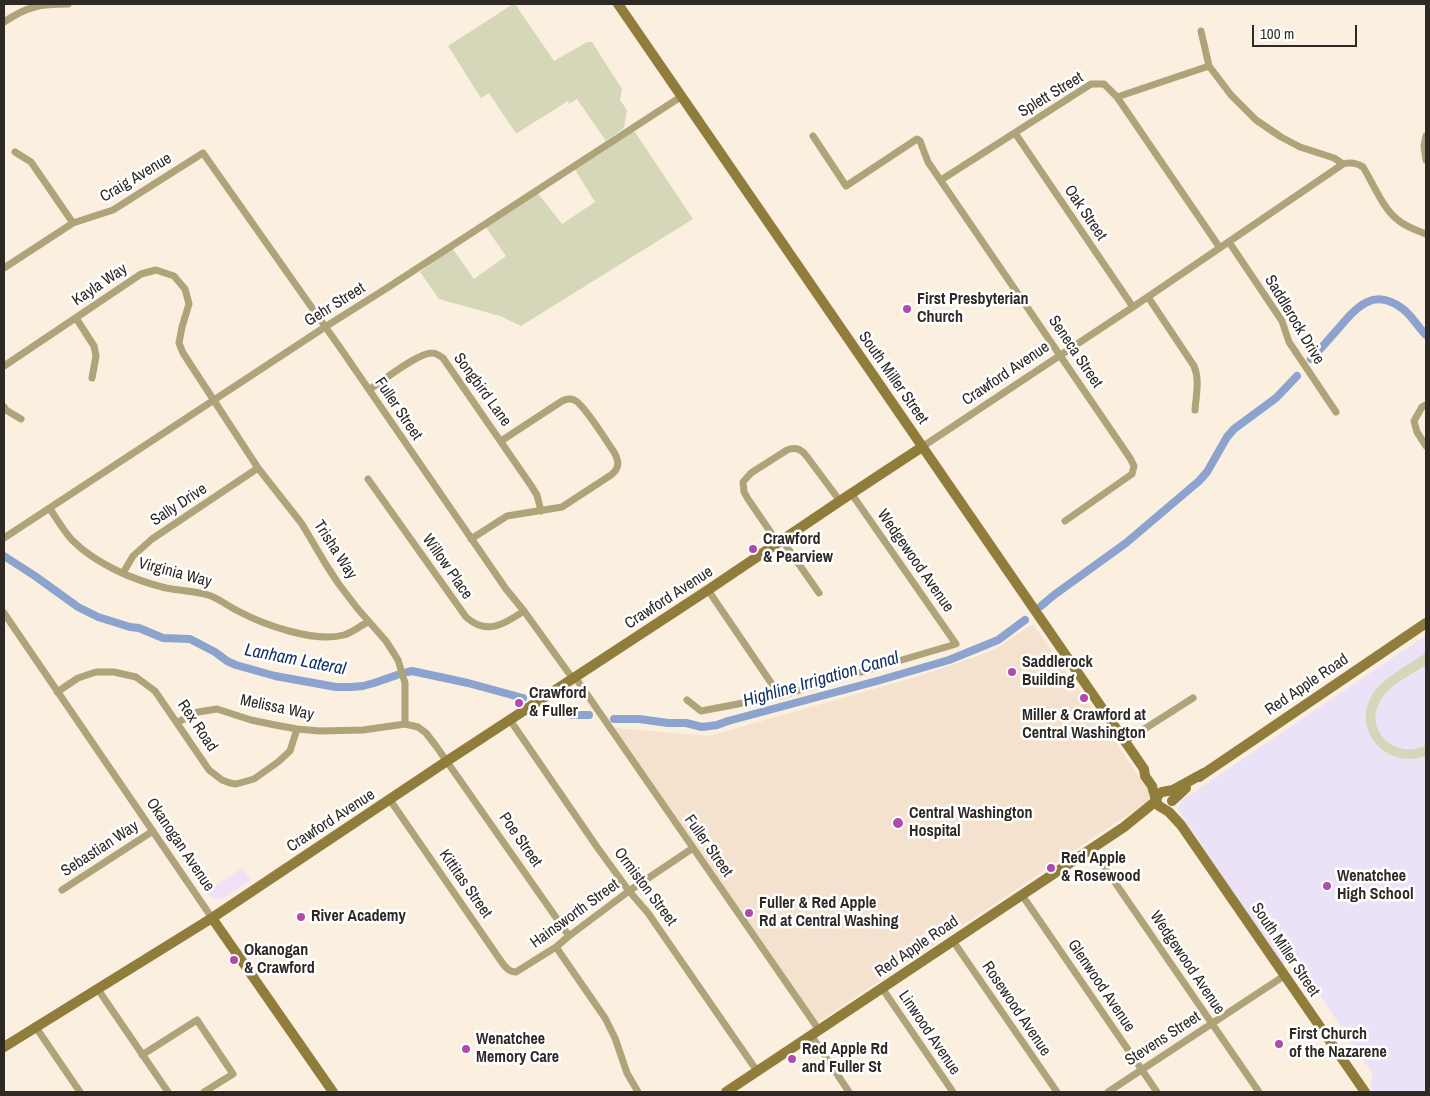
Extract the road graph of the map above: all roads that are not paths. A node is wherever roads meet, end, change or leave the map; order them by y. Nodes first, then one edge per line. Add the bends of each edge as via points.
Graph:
1 (68, 4) edge
2 (618, 4) edge
3 (4, 22) edge
4 (1201, 31) dead end
5 (1209, 66) junction
6 (682, 96) junction
7 (1117, 97) junction
8 (1015, 133) junction
9 (813, 136) dead end
10 (1426, 136) edge
11 (16, 152) dead end
12 (203, 153) joint
13 (1426, 160) edge
14 (1343, 164) junction
15 (941, 180) junction
16 (73, 222) junction
17 (1426, 234) edge
18 (1229, 242) junction
19 (1220, 248) junction
20 (4, 268) edge
21 (1148, 297) junction
22 (1133, 308) junction
23 (76, 318) junction
24 (325, 326) junction
25 (1061, 356) junction
26 (4, 366) edge
27 (92, 378) dead end
28 (369, 390) junction
29 (213, 400) junction
30 (1426, 405) edge
31 (4, 407) edge
32 (1194, 410) dead end
33 (1336, 412) dead end
34 (21, 419) dead end
35 (501, 440) junction
36 (1426, 446) edge
37 (922, 447) junction
38 (258, 468) junction
39 (368, 479) dead end
40 (851, 493) junction
41 (840, 500) junction
42 (50, 508) junction
43 (541, 511) junction
44 (1065, 521) dead end
45 (4, 538) edge
46 (471, 539) junction
47 (780, 541) junction
48 (123, 573) junction
49 (708, 590) junction
50 (819, 593) dead end
51 (524, 611) junction
52 (4, 613) edge
53 (368, 622) junction
54 (1426, 623) edge
55 (574, 678) junction
56 (57, 692) junction
57 (780, 696) junction
58 (1193, 698) dead end
59 (687, 700) dead end
60 (510, 720) junction
61 (178, 722) junction
62 (405, 724) junction
63 (297, 729) junction
64 (1124, 742) junction
65 (447, 761) junction
66 (1144, 770) junction
67 (1204, 773) junction
68 (1165, 792) junction
69 (390, 800) junction
70 (1172, 801) junction
71 (1159, 804) junction
72 (1181, 825) junction
73 (152, 831) junction
74 (693, 848) junction
75 (1092, 849) junction
76 (62, 890) dead end
77 (629, 891) junction
78 (1022, 895) junction
79 (212, 918) junction
80 (570, 936) junction
81 (953, 941) junction
82 (556, 947) junction
83 (524, 968) joint
84 (1284, 976) junction
85 (97, 988) junction
86 (882, 988) junction
87 (1212, 1024) junction
88 (35, 1026) junction
89 (815, 1033) junction
90 (4, 1047) edge
91 (142, 1055) junction
92 (1142, 1070) junction
93 (757, 1071) junction
94 (80, 1092) edge
95 (168, 1092) edge
96 (204, 1092) edge
97 (334, 1092) edge
98 (638, 1092) edge
99 (726, 1092) edge
100 (849, 1092) edge
101 (953, 1092) edge
102 (1057, 1092) edge
103 (1108, 1092) edge
104 (1157, 1092) edge
105 (1258, 1092) edge
106 (1365, 1092) edge

1 - 3 street via 36,6
2 - 6 street, South Miller Street
4 - 5 street
5 - 7 street
5 - 14 street via 1256,120 1300,147
6 - 24 street, Gehr Street
6 - 37 street, South Miller Street
7 - 8 street, Splett Street via 1104,84 1091,84
7 - 19 street
8 - 15 street, Splett Street
8 - 22 street, Oak Street
9 - 15 street, Seneca Street via 846,186 917,139
10 - 13 street
11 - 16 street via 31,162
12 - 16 street, Craig Avenue via 112,210
12 - 24 street, Fuller Street
14 - 17 street via 1354,163 1363,167 1393,217
14 - 18 street, Crawford Avenue
15 - 25 street, Seneca Street
16 - 20 street, Craig Avenue
18 - 19 street, Crawford Avenue
18 - 33 street, Saddlerock Drive via 1282,321 1289,342
19 - 21 street, Crawford Avenue
21 - 22 street, Crawford Avenue
21 - 32 street via 1197,373
22 - 25 street, Crawford Avenue
23 - 26 street, Kayla Way
23 - 27 street via 94,346 96,356
23 - 29 street, Kayla Way via 141,274 156,270 174,276 185,289 189,304 179,343
24 - 28 street, Fuller Street
24 - 29 street, Gehr Street
25 - 37 street, Crawford Avenue
25 - 44 street, Seneca Street via 1134,466 1132,474
28 - 35 street, Songbird Lane via 419,357 430,353 439,355
28 - 46 street, Fuller Street
29 - 38 street, Trisha Way
29 - 42 street, Gehr Street
30 - 36 street via 1414,421 1416,432
31 - 34 street
35 - 43 street, Songbird Lane via 537,495
35 - 43 street via 562,401 572,399 582,407 614,452 618,463 614,473 562,507
37 - 40 street, Crawford Avenue
37 - 64 street, South Miller Street
38 - 48 street, Sally Drive via 152,539 133,556
38 - 53 street, Trisha Way via 302,524 325,563
39 - 51 street, Willow Place via 470,621 479,626 498,626
40 - 41 street, Crawford Avenue
40 - 57 street, Wedgewood Avenue via 956,644
41 - 47 street, Crawford Avenue
41 - 47 street via 797,448 786,450 751,473 743,482 744,492
42 - 45 street, Gehr Street
42 - 48 street, Virginia Way via 72,540 96,559
43 - 46 street via 507,516
46 - 51 street, Fuller Street
47 - 49 street, Crawford Avenue
47 - 50 street
48 - 53 street, Virginia Way via 161,586 204,594 250,617 302,634 341,636
49 - 55 street, Crawford Avenue
49 - 57 street
51 - 55 street, Fuller Street
52 - 56 street, Okanogan Avenue
53 - 62 street, Trisha Way via 386,640 398,660 405,683
54 - 67 street, Red Apple Road
55 - 60 street, Crawford Avenue
55 - 74 street, Fuller Street
56 - 61 street, Rex Road via 78,678 96,672 136,676 156,691
56 - 73 street, Okanogan Avenue
57 - 59 street via 701,710
58 - 64 street
60 - 65 street, Crawford Avenue
60 - 77 street, Ormiston Street
61 - 63 street, Melissa Way via 198,712 217,709
61 - 63 street, Rex Road via 215,776 236,784 254,779 278,762 290,751
62 - 63 street, Melissa Way via 345,732
62 - 65 street via 426,732
64 - 66 street, South Miller Street
65 - 69 street, Crawford Avenue
65 - 80 street, Poe Street
66 - 68 street, South Miller Street
66 - 71 street, South Miller Street
67 - 68 street, Red Apple Road
67 - 70 street, Red Apple Road
68 - 70 street via 1170,794
68 - 71 street via 1160,794
69 - 79 street, Crawford Avenue
69 - 83 street, Kittitas Street via 507,969 516,972
70 - 71 street via 1168,807
70 - 72 street, South Miller Street
71 - 72 street, South Miller Street
71 - 75 street, Red Apple Road
72 - 84 street, South Miller Street
73 - 76 street, Sebastian Way
73 - 79 street, Okanogan Avenue
74 - 77 street, Hainsworth Street
74 - 89 street, Fuller Street
75 - 78 street, Red Apple Road
75 - 87 street, Wedgewood Avenue
77 - 80 street, Hainsworth Street
77 - 93 street, Ormiston Street via 653,920
78 - 81 street, Red Apple Road
78 - 92 street, Glenwood Avenue
79 - 85 street, Crawford Avenue
79 - 97 street, Okanogan Avenue
80 - 82 street, Hainsworth Street
81 - 86 street, Red Apple Road
81 - 102 street, Rosewood Avenue
82 - 83 street, Hainsworth Street
82 - 98 street via 604,1018
84 - 87 street, Stevens Street
84 - 106 street, South Miller Street
85 - 88 street, Crawford Avenue
85 - 91 street
86 - 89 street, Red Apple Road
86 - 101 street, Linwood Avenue
87 - 92 street, Stevens Street
87 - 105 street, Wedgewood Avenue
88 - 90 street, Crawford Avenue
88 - 94 street
89 - 93 street, Red Apple Road
89 - 100 street, Fuller Street
91 - 95 street
91 - 96 street via 197,1020 233,1074
92 - 103 street, Stevens Street
92 - 104 street, Glenwood Avenue
93 - 99 street, Red Apple Road

